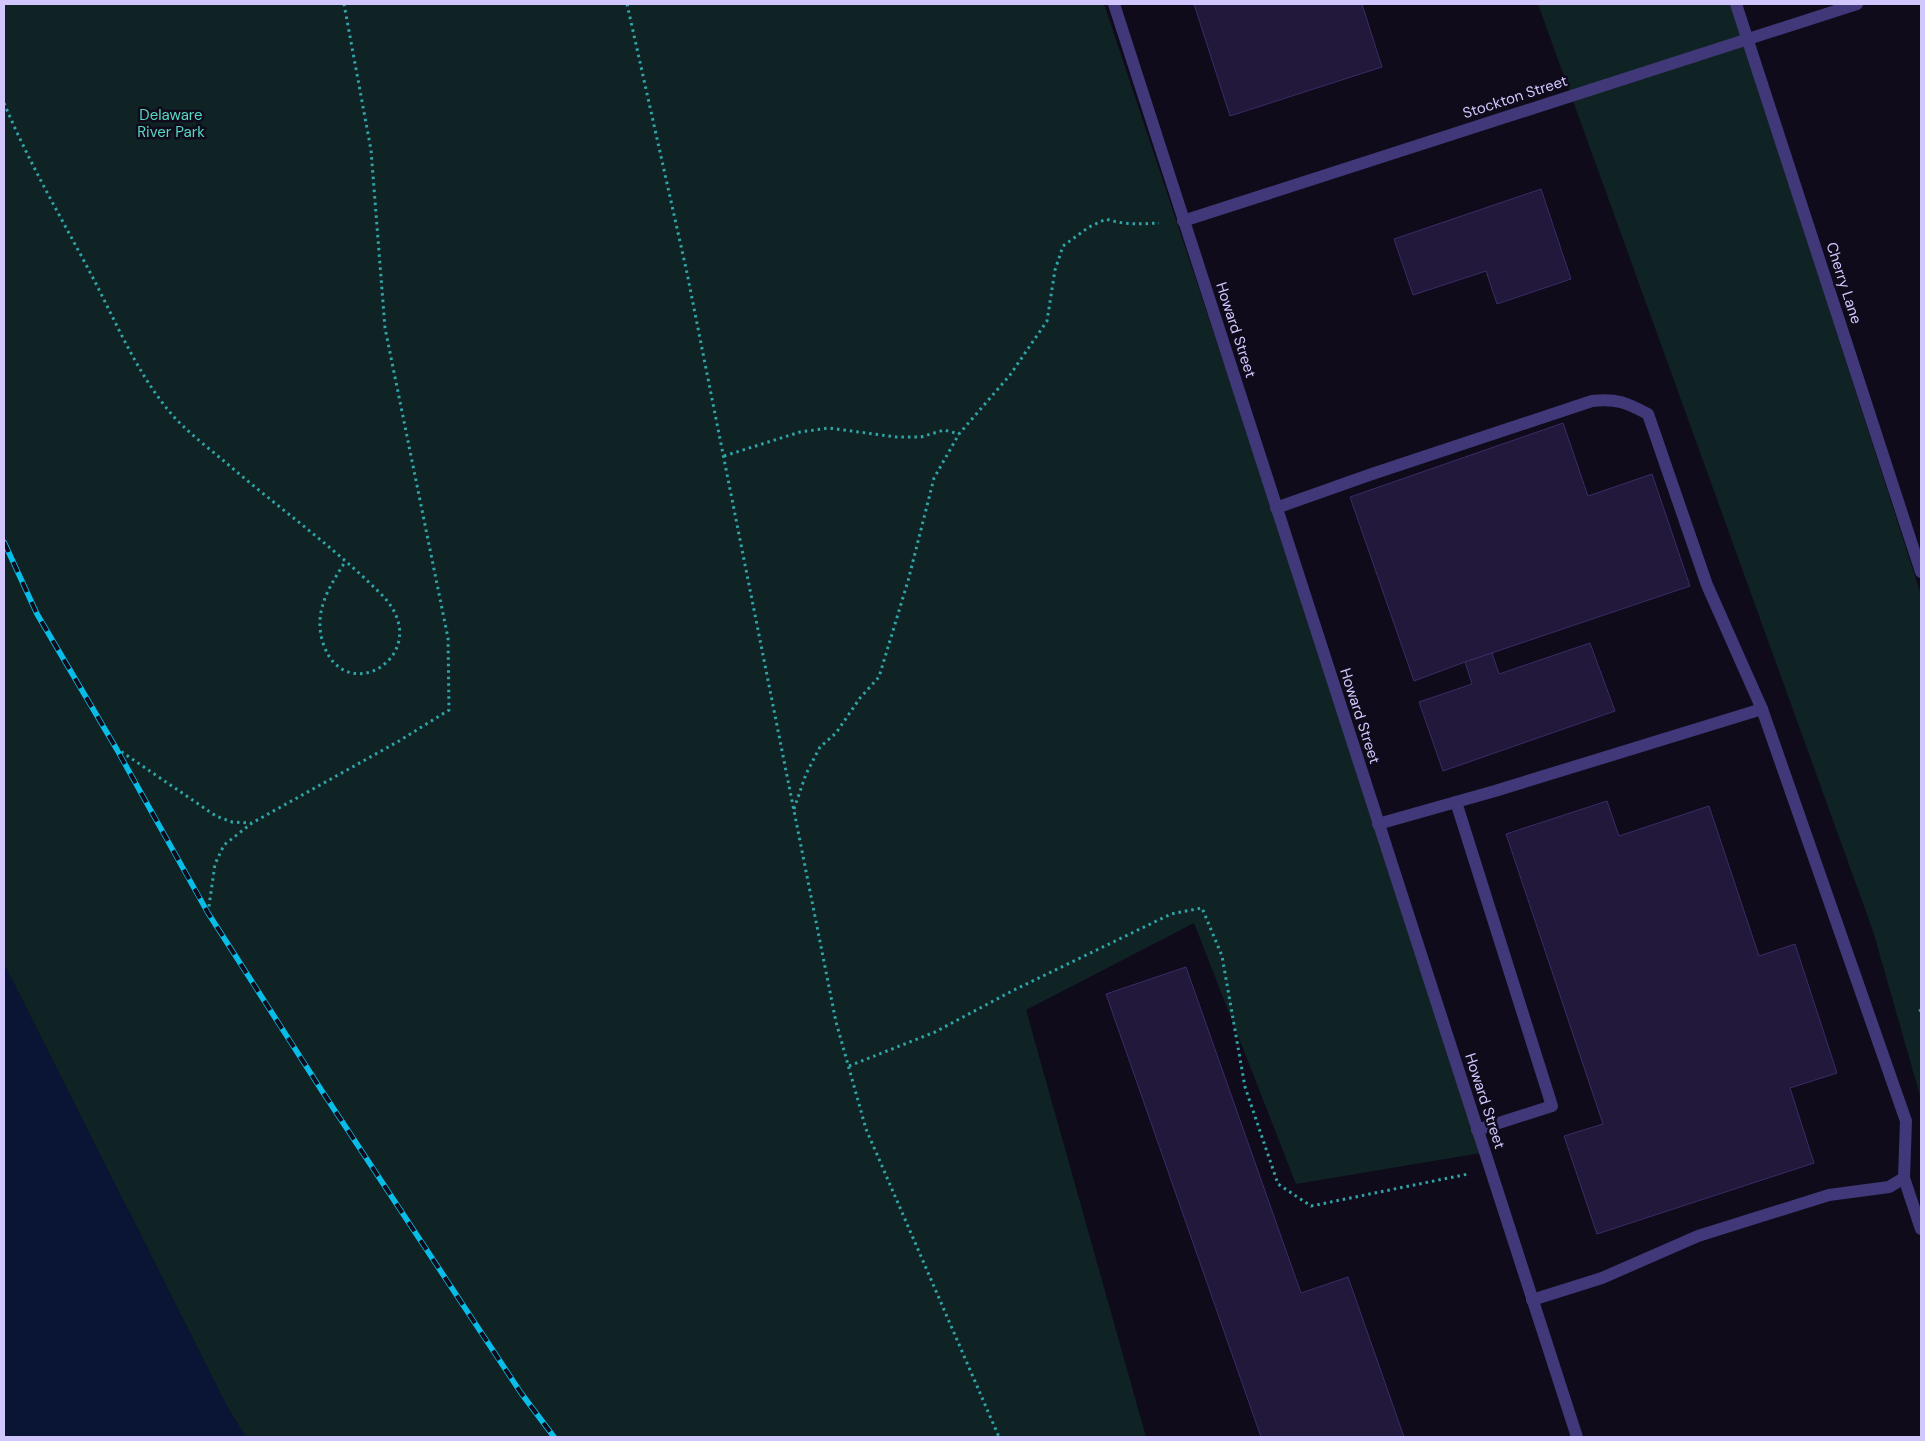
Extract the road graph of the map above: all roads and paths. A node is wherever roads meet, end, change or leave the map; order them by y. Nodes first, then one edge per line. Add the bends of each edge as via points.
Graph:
1 (344, 4) edge
2 (627, 4) edge
3 (1114, 4) edge
4 (1736, 4) edge
5 (1857, 4) edge
6 (1747, 39) junction
7 (4, 103) edge
8 (1183, 221) junction
9 (958, 434) junction
10 (724, 456) junction
11 (1276, 508) junction
12 (345, 562) junction
13 (1921, 572) edge
14 (1762, 709) junction
15 (116, 748) dead end
16 (1456, 802) junction
17 (794, 809) junction
18 (252, 823) junction
19 (1378, 824) junction
20 (208, 913) dead end
21 (849, 1066) junction
22 (1477, 1130) junction
23 (1490, 1169) junction
24 (1904, 1178) junction
25 (1921, 1229) edge
26 (1532, 1300) junction
27 (999, 1437) edge
28 (1576, 1437) edge

1 - 18 path via 372,150 385,328 448,638 449,710
2 - 10 path
3 - 8 street, Howard Street
4 - 6 street, Cherry Lane
5 - 6 street, Stockton Street
6 - 8 street, Stockton Street
6 - 13 street, Cherry Lane
7 - 12 path via 148,382 175,417 207,447
8 - 9 path via 1134,224 1106,219 1063,246 1046,321 1010,375
8 - 11 street, Howard Street
9 - 10 path via 944,430 921,437 896,437 829,428 800,432
9 - 17 path via 934,478 879,677 836,733 820,748 806,774
10 - 17 path
11 - 14 street via 1592,401 1610,399 1627,403 1648,414 1706,585
11 - 19 street, Howard Street
12 - 12 path via 383,597 398,622 401,635 395,651 375,672 358,674 342,670 326,652 320,634 320,612 326,593
14 - 16 street
14 - 24 street via 1906,1121
15 - 18 path via 216,816 232,822
16 - 19 street
16 - 22 street via 1552,1106
17 - 21 path via 836,1022
18 - 20 path via 224,845 215,864
19 - 22 street, Howard Street
21 - 23 path via 935,1032 1171,914 1202,908 1222,956 1245,1087 1278,1184 1311,1206
21 - 27 path via 866,1129
22 - 23 street, Howard Street
23 - 26 street, Howard Street
24 - 25 street
24 - 26 street via 1889,1187 1829,1195 1698,1236 1602,1278
26 - 28 street, Howard Street

